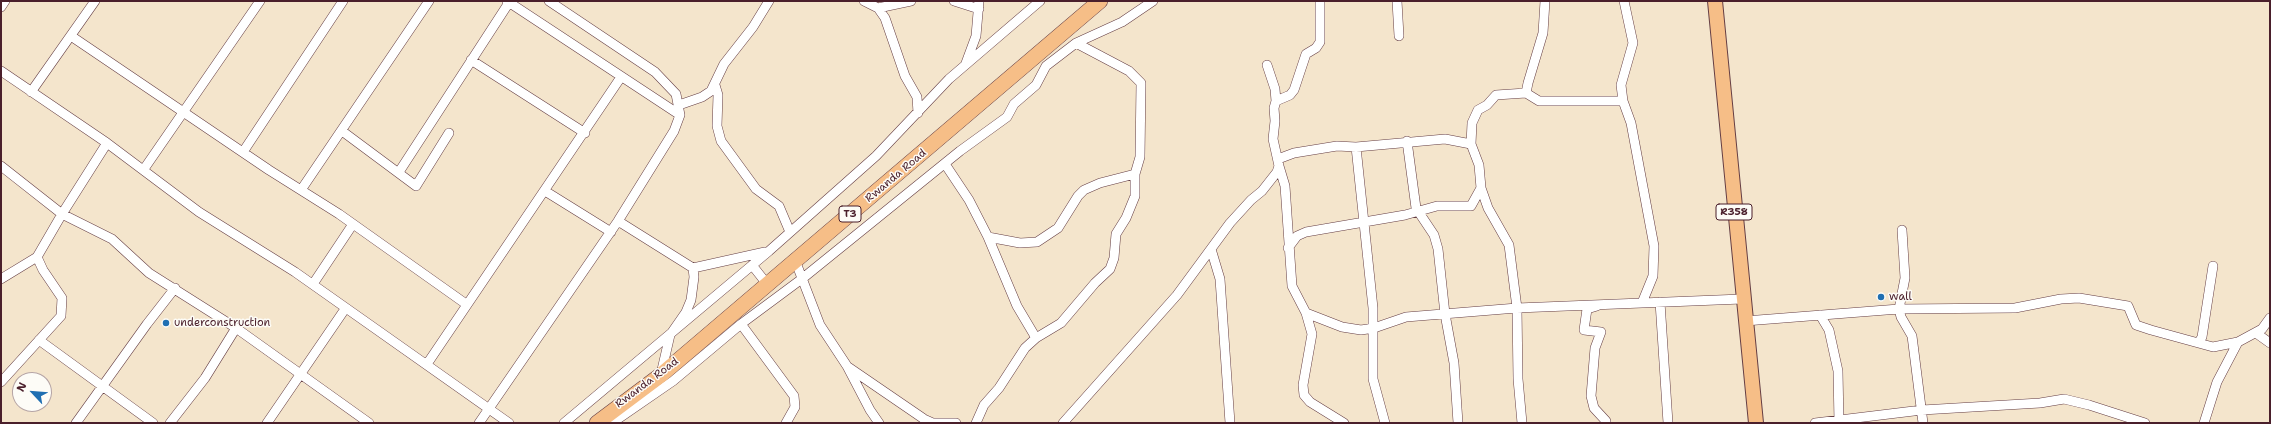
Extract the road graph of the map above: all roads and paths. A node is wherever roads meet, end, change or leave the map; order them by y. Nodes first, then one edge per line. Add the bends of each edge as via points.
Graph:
1 (5, 1) edge
2 (95, 1) edge
3 (260, 1) edge
4 (344, 1) edge
5 (429, 1) edge
6 (509, 1) edge
7 (549, 1) edge
8 (769, 1) edge
9 (864, 1) edge
10 (911, 1) edge
11 (954, 1) edge
12 (1040, 1) edge
13 (1100, 1) edge
14 (1153, 1) edge
15 (1320, 1) edge
16 (1397, 1) edge
17 (1545, 1) edge
18 (1624, 1) edge
19 (1716, 1) edge
20 (979, 5) edge
21 (1, 7) edge
22 (878, 8) junction
23 (71, 36) junction
24 (1399, 36) dead end
25 (1076, 43) junction
26 (471, 60) junction
27 (1267, 64) dead end
28 (965, 65) junction
29 (1, 71) edge
30 (621, 77) junction
31 (715, 85) junction
32 (31, 92) junction
33 (1526, 93) junction
34 (1276, 101) junction
35 (1623, 101) junction
36 (680, 105) junction
37 (184, 113) junction
38 (918, 113) junction
39 (680, 115) junction
40 (342, 131) junction
41 (449, 133) dead end
42 (584, 133) junction
43 (1407, 141) junction
44 (107, 142) junction
45 (1471, 144) junction
46 (1356, 147) junction
47 (243, 152) junction
48 (1278, 163) junction
49 (945, 164) junction
50 (1, 166) edge
51 (144, 169) junction
52 (399, 172) junction
53 (1135, 174) junction
54 (1481, 188) junction
55 (301, 190) junction
56 (545, 191) junction
57 (1418, 212) junction
58 (62, 214) junction
59 (618, 221) junction
60 (1363, 221) junction
61 (353, 224) junction
62 (1902, 230) dead end
63 (611, 232) junction
64 (790, 232) junction
65 (988, 237) junction
66 (1288, 248) junction
67 (1211, 249) junction
68 (769, 251) junction
69 (37, 257) junction
70 (795, 260) junction
71 (752, 265) junction
72 (2213, 266) dead end
73 (693, 268) junction
74 (803, 278) junction
75 (1, 280) edge
76 (313, 284) junction
77 (767, 284) junction
78 (175, 288) junction
79 (1742, 299) junction
80 (1660, 302) junction
81 (466, 304) junction
82 (1604, 304) junction
83 (1642, 304) junction
84 (1518, 308) junction
85 (345, 309) junction
86 (1899, 309) junction
87 (1306, 313) junction
88 (1445, 314) junction
89 (1820, 315) junction
90 (2270, 318) edge
91 (1744, 321) junction
92 (741, 324) junction
93 (236, 328) junction
94 (1374, 328) junction
95 (2256, 333) junction
96 (670, 335) junction
97 (1036, 338) junction
98 (39, 340) junction
99 (2199, 342) junction
100 (2238, 342) junction
101 (2270, 343) edge
102 (427, 364) junction
103 (847, 366) junction
104 (301, 373) junction
105 (661, 375) junction
106 (1, 382) edge
107 (102, 385) junction
108 (489, 408) junction
109 (1922, 410) junction
110 (606, 421) edge
111 (1606, 422) dead end
112 (1839, 422) edge
113 (76, 423) edge
114 (153, 423) edge
115 (170, 423) edge
116 (267, 423) edge
117 (369, 423) edge
118 (479, 423) edge
119 (509, 423) edge
120 (564, 423) edge
121 (786, 423) edge
122 (880, 423) edge
123 (956, 423) edge
124 (976, 423) edge
125 (1063, 423) edge
126 (1230, 423) edge
127 (1344, 423) edge
128 (1385, 423) edge
129 (1458, 423) edge
130 (1522, 423) edge
131 (1668, 423) edge
132 (1756, 423) edge
133 (1815, 423) edge
134 (1923, 423) edge
135 (2145, 423) edge
136 (2204, 423) edge

1 - 21 street
2 - 23 street
3 - 37 street
4 - 47 street
5 - 40 street
6 - 26 street
6 - 30 street
7 - 36 street via 655,72 676,94
8 - 31 street via 724,64
9 - 22 street
10 - 22 street
11 - 20 street
12 - 28 street
13 - 70 highway, Rwanda Road / T3
14 - 25 street via 1122,22
15 - 34 street via 1320,42 1306,54 1292,93
16 - 24 street
17 - 33 street via 1543,32
18 - 35 street via 1633,42 1621,85
19 - 79 main road, R358
20 - 28 street via 976,36
22 - 38 street via 885,18 905,76 917,97
23 - 32 street
23 - 37 street
25 - 49 street via 1044,69 1036,85 1014,104 1007,117
25 - 53 street via 1129,71 1141,83 1140,157
26 - 42 street
26 - 52 street
27 - 34 street
28 - 38 street
29 - 32 street
30 - 39 street
30 - 42 street
31 - 36 street via 702,97
31 - 64 street via 718,95 717,126 721,141 756,189 779,206
32 - 44 street
33 - 35 street via 1539,101
33 - 45 street via 1496,94 1487,105 1478,110 1472,122
34 - 48 street via 1273,133
35 - 83 street via 1631,123 1654,246 1653,276
36 - 39 street
37 - 47 street
37 - 51 street
38 - 64 street via 876,156
39 - 59 street via 674,131
40 - 52 street
40 - 55 street
41 - 52 street via 416,186
42 - 56 street
43 - 45 street via 1445,139
43 - 46 street
43 - 57 street
44 - 51 street
44 - 58 street
45 - 54 street via 1479,165
46 - 48 street via 1337,146 1299,152
46 - 60 street
47 - 55 street
48 - 66 street via 1285,186
48 - 67 street via 1268,184 1230,223
49 - 65 street via 969,200
49 - 74 street
50 - 58 street
51 - 76 street via 199,212
53 - 65 street via 1084,190 1058,228 1037,242 1020,243
53 - 97 street via 1135,196 1116,234 1114,258 1110,268 1062,323
54 - 57 street via 1471,206 1437,206
54 - 84 street via 1488,208 1509,245
55 - 61 street
56 - 63 street
56 - 81 street
57 - 60 street
57 - 88 street via 1434,235 1438,249
58 - 69 street
58 - 78 street via 112,239 149,273
59 - 63 street
59 - 73 street
60 - 66 street via 1306,232 1297,236
60 - 94 street
61 - 76 street
61 - 81 street
62 - 86 street via 1906,278
63 - 108 street
64 - 68 street
65 - 97 street via 1017,306
66 - 87 street via 1292,286
67 - 125 street via 1177,295
67 - 126 street via 1220,279
68 - 71 street
68 - 73 street
69 - 75 street
69 - 98 street via 42,270 62,298 63,309 57,321
70 - 74 street
70 - 77 highway, Rwanda Road / T3
71 - 77 street
71 - 96 street
72 - 99 street via 2202,337
73 - 96 street via 691,300
74 - 92 street
74 - 103 street via 820,325
76 - 85 street
77 - 105 highway, Rwanda Road / T3
78 - 93 street
78 - 107 street
79 - 80 street
79 - 91 main road, R358
80 - 83 street
80 - 131 street
81 - 102 street
82 - 83 street
82 - 84 street
82 - 111 street via 1587,310 1584,330 1601,332 1595,348 1591,396 1594,408
84 - 88 street
84 - 130 street via 1518,379
85 - 102 street
85 - 104 street
86 - 89 street
86 - 99 street via 2015,308 2079,298 2128,306 2136,325
86 - 109 street via 1902,320 1912,336
87 - 94 street via 1354,330
87 - 127 street via 1312,341 1303,385 1304,395 1310,402
88 - 94 street via 1406,317
88 - 129 street via 1454,363
89 - 91 street
89 - 112 street via 1830,333 1838,371
90 - 95 street
91 - 132 main road, R358
92 - 110 street via 673,381
92 - 121 street via 794,396 795,407
93 - 104 street
93 - 115 street via 205,378
94 - 128 street via 1373,379
95 - 100 street
95 - 101 street
96 - 105 street
96 - 120 street
97 - 124 street via 1019,354 999,388 984,405
98 - 106 street
98 - 107 street
99 - 100 street via 2217,347
100 - 136 street via 2217,382
102 - 108 street
103 - 122 street via 870,410
103 - 123 street via 924,419
104 - 116 street
104 - 117 street
105 - 110 highway, Rwanda Road / T3
107 - 113 street
107 - 114 street
108 - 118 street
108 - 119 street
109 - 112 street
109 - 134 street
109 - 135 street via 2064,400 2089,405
112 - 133 street

